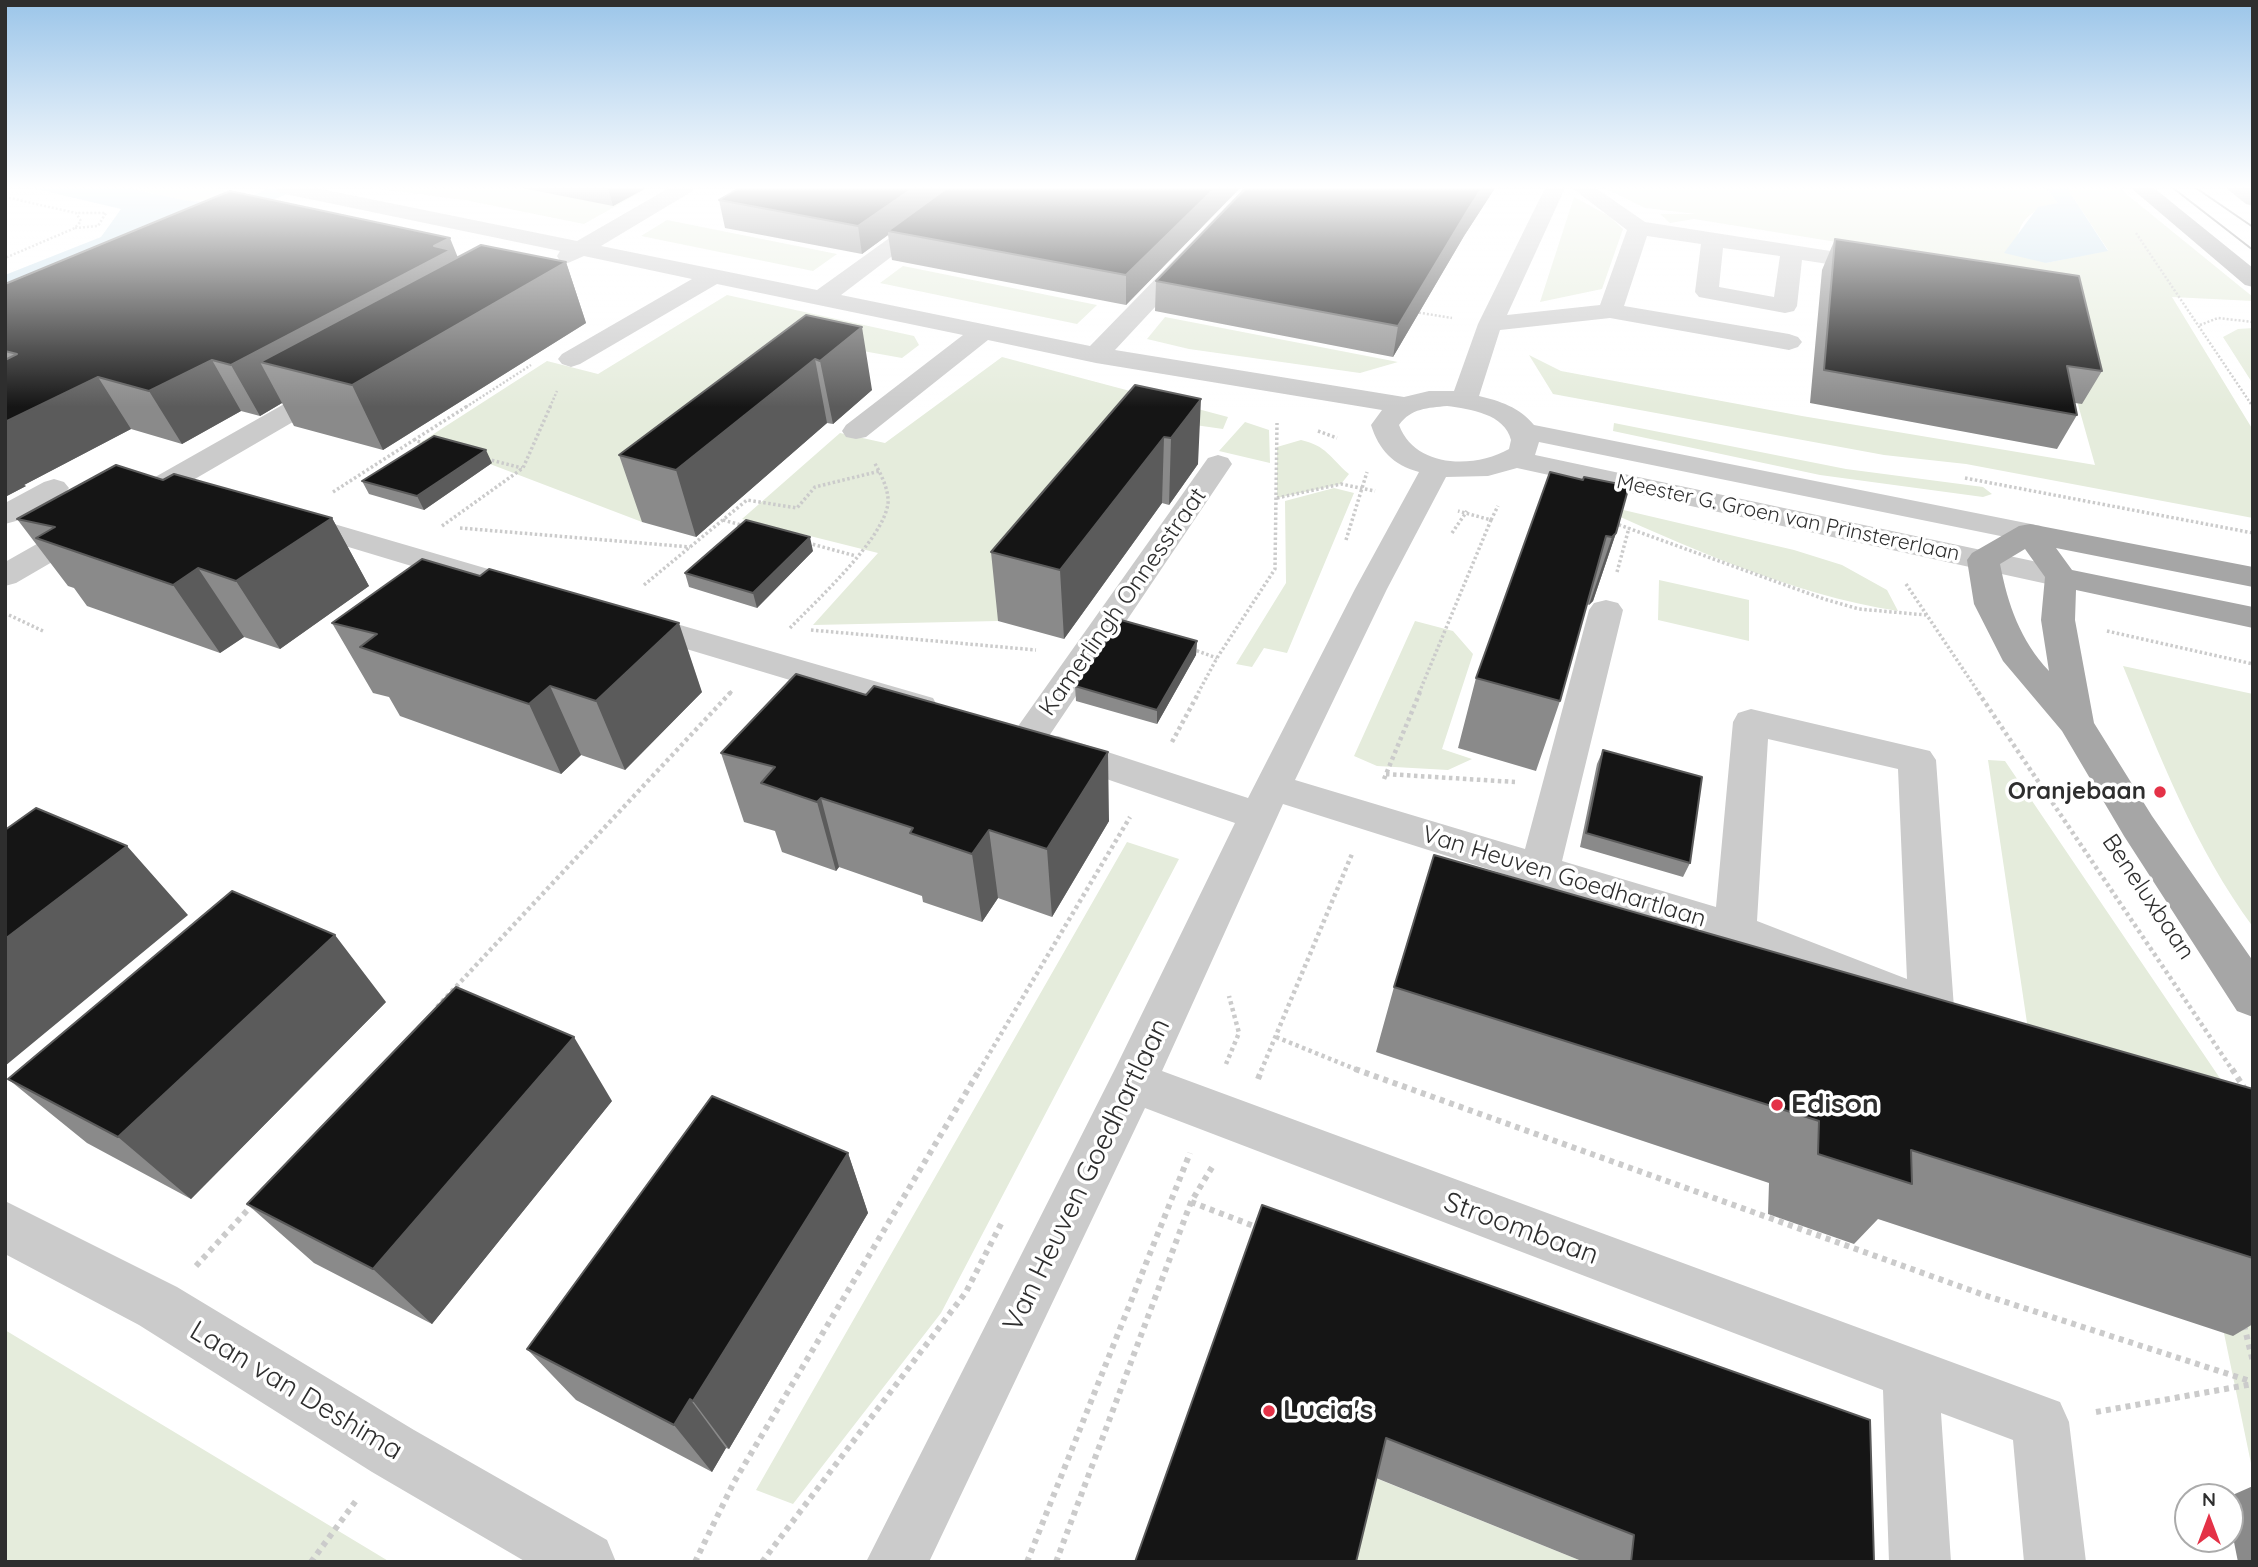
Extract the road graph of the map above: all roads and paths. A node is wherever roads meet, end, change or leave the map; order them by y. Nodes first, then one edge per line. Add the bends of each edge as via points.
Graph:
1 (559, 261) edge
2 (636, 261) edge
3 (873, 261) edge
4 (1186, 261) edge
5 (1520, 261) edge
6 (1628, 261) edge
7 (1710, 261) edge
8 (1791, 261) edge
9 (1854, 261) edge
10 (2155, 261) edge
11 (2229, 261) edge
12 (546, 268) edge
13 (1900, 268) edge
14 (712, 276) junction
15 (2253, 281) edge
16 (1620, 286) junction
17 (1644, 290) dead end
18 (1707, 292) junction
19 (1681, 297) dead end
20 (821, 299) junction
21 (1610, 311) junction
22 (2253, 322) edge
23 (1490, 324) junction
24 (2200, 325) junction
25 (983, 332) junction
26 (1789, 342) dead end
27 (1096, 355) junction
28 (572, 358) junction
29 (357, 374) edge
30 (1464, 400) junction
31 (1404, 405) junction
32 (2253, 407) edge
33 (1278, 418) dead end
34 (1334, 419) dead end
35 (1524, 430) junction
36 (856, 431) joint
37 (414, 440) junction
38 (438, 447) edge
39 (487, 459) edge
40 (1515, 460) junction
41 (1218, 464) dead end
42 (1436, 467) junction
43 (523, 468) junction
44 (1368, 469) dead end
45 (880, 471) junction
46 (168, 484) junction
47 (1362, 487) junction
48 (54, 488) dead end
49 (204, 495) edge
50 (1277, 498) junction
51 (1420, 502) junction
52 (1506, 502) dead end
53 (5, 515) edge
54 (278, 516) joint
55 (722, 520) junction
56 (1491, 520) dead end
57 (1607, 520) edge
58 (442, 526) junction
59 (749, 527) edge
60 (1629, 528) junction
61 (2030, 533) junction
62 (803, 542) edge
63 (690, 547) junction
64 (1343, 550) dead end
65 (404, 554) junction
66 (856, 556) junction
67 (1983, 560) junction
68 (5, 576) edge
69 (2061, 577) junction
70 (2253, 577) edge
71 (1906, 584) dead end
72 (557, 600) edge
73 (1606, 610) joint
74 (5, 614) edge
75 (608, 615) joint
76 (1927, 615) junction
77 (2253, 618) edge
78 (1110, 620) junction
79 (789, 628) junction
80 (43, 631) dead end
81 (1087, 654) junction
82 (1217, 657) junction
83 (761, 660) junction
84 (948, 715) edge
85 (2076, 723) junction
86 (1386, 774) dead end
87 (1151, 781) junction
88 (1561, 785) junction
89 (1265, 802) junction
90 (1539, 868) junction
91 (1735, 930) junction
92 (2253, 998) edge
93 (431, 1013) edge
94 (1276, 1037) dead end
95 (1133, 1082) junction
96 (2253, 1100) edge
97 (1222, 1117) junction
98 (262, 1195) edge
99 (1191, 1202) junction
100 (1009, 1207) dead end
101 (5, 1226) edge
102 (1269, 1232) edge
103 (158, 1306) junction
104 (2244, 1322) dead end
105 (2253, 1362) edge
106 (1910, 1374) junction
107 (2253, 1383) edge
108 (2040, 1422) junction
109 (393, 1451) junction
110 (311, 1562) edge
111 (585, 1562) edge
112 (695, 1562) edge
113 (762, 1562) edge
114 (897, 1562) edge
115 (1027, 1562) edge
116 (1056, 1562) edge
117 (1920, 1562) edge
118 (2055, 1562) edge

1 - 12 street
2 - 14 street
3 - 20 street
4 - 27 street
5 - 23 street
6 - 16 street
7 - 18 street
8 - 18 street via 1785,306
9 - 13 street
10 - 24 path
11 - 15 main road
14 - 20 street
14 - 28 street
16 - 17 street
16 - 21 street
18 - 19 street via 1705,301
20 - 25 street
21 - 23 street
21 - 26 street
22 - 24 path via 2220,318
23 - 30 street
24 - 32 path
25 - 27 street
25 - 36 street
27 - 31 street
27 - 34 street
28 - 37 path via 548,354
28 - 43 path
29 - 46 street
30 - 31 street
30 - 35 street via 1495,408
31 - 42 street via 1385,425 1373,429 1397,449
33 - 50 path
35 - 40 street via 1526,446
35 - 61 street, Meester G. Groen van Prinstererlaan
36 - 45 path
37 - 38 path
37 - 54 path
39 - 43 path
40 - 42 street via 1480,470
40 - 67 street, Meester G. Groen van Prinstererlaan
41 - 78 street, Kamerlingh Onnesstraat
42 - 51 street, Van Heuven Goedhartlaan
43 - 58 path
44 - 47 path
45 - 55 path via 815,487 797,508 747,499
45 - 66 path via 888,504 876,534
46 - 49 street
46 - 68 street
47 - 50 path via 1341,484
47 - 51 path
47 - 64 path
48 - 53 street
50 - 82 path via 1275,569
51 - 89 street, Van Heuven Goedhartlaan via 1371,589
52 - 56 path via 1496,507
54 - 65 street
55 - 59 path
55 - 63 path
57 - 60 path
58 - 63 path
58 - 65 path
60 - 73 path, Meester G. Groen van Prinstererlaan
60 - 76 path via 1859,610
61 - 67 main road
61 - 69 main road
61 - 70 main road
62 - 66 path
63 - 75 path
65 - 72 street
66 - 79 path
67 - 69 street, Meester G. Groen van Prinstererlaan
67 - 85 main road via 1991,604 2020,661
69 - 77 main road
69 - 85 main road via 2059,620
71 - 76 path, Beneluxbaan
73 - 88 street
74 - 80 path
75 - 83 street
76 - 96 path, Beneluxbaan
78 - 81 street, Kamerlingh Onnesstraat
78 - 82 path
79 - 81 path
79 - 83 path
81 - 87 street, Kamerlingh Onnesstraat via 1014,735
82 - 87 path
83 - 84 street
83 - 93 path
85 - 92 main road via 2138,826
86 - 88 path
87 - 89 street, Kamerlingh Onnesstraat
87 - 112 path via 734,1482
88 - 90 street
89 - 90 street, Van Heuven Goedhartlaan
89 - 95 street, Van Heuven Goedhartlaan
90 - 91 street, Van Heuven Goedhartlaan
91 - 91 street, Van Heuven Goedhartlaan via 1751,722 1917,760 1931,1008
94 - 107 path via 1382,1080 1984,1295
95 - 97 street, Stroombaan
95 - 114 street, Van Heuven Goedhartlaan
97 - 99 path
97 - 106 street, Stroombaan
97 - 115 path
98 - 103 path
99 - 102 path
99 - 116 path
100 - 113 path via 966,1293
101 - 103 street, Laan van Deshima
103 - 109 street, Laan van Deshima
104 - 105 path
106 - 108 street, Stroombaan
106 - 117 street
107 - 108 path
108 - 118 street
109 - 110 path
109 - 111 street, Laan van Deshima

